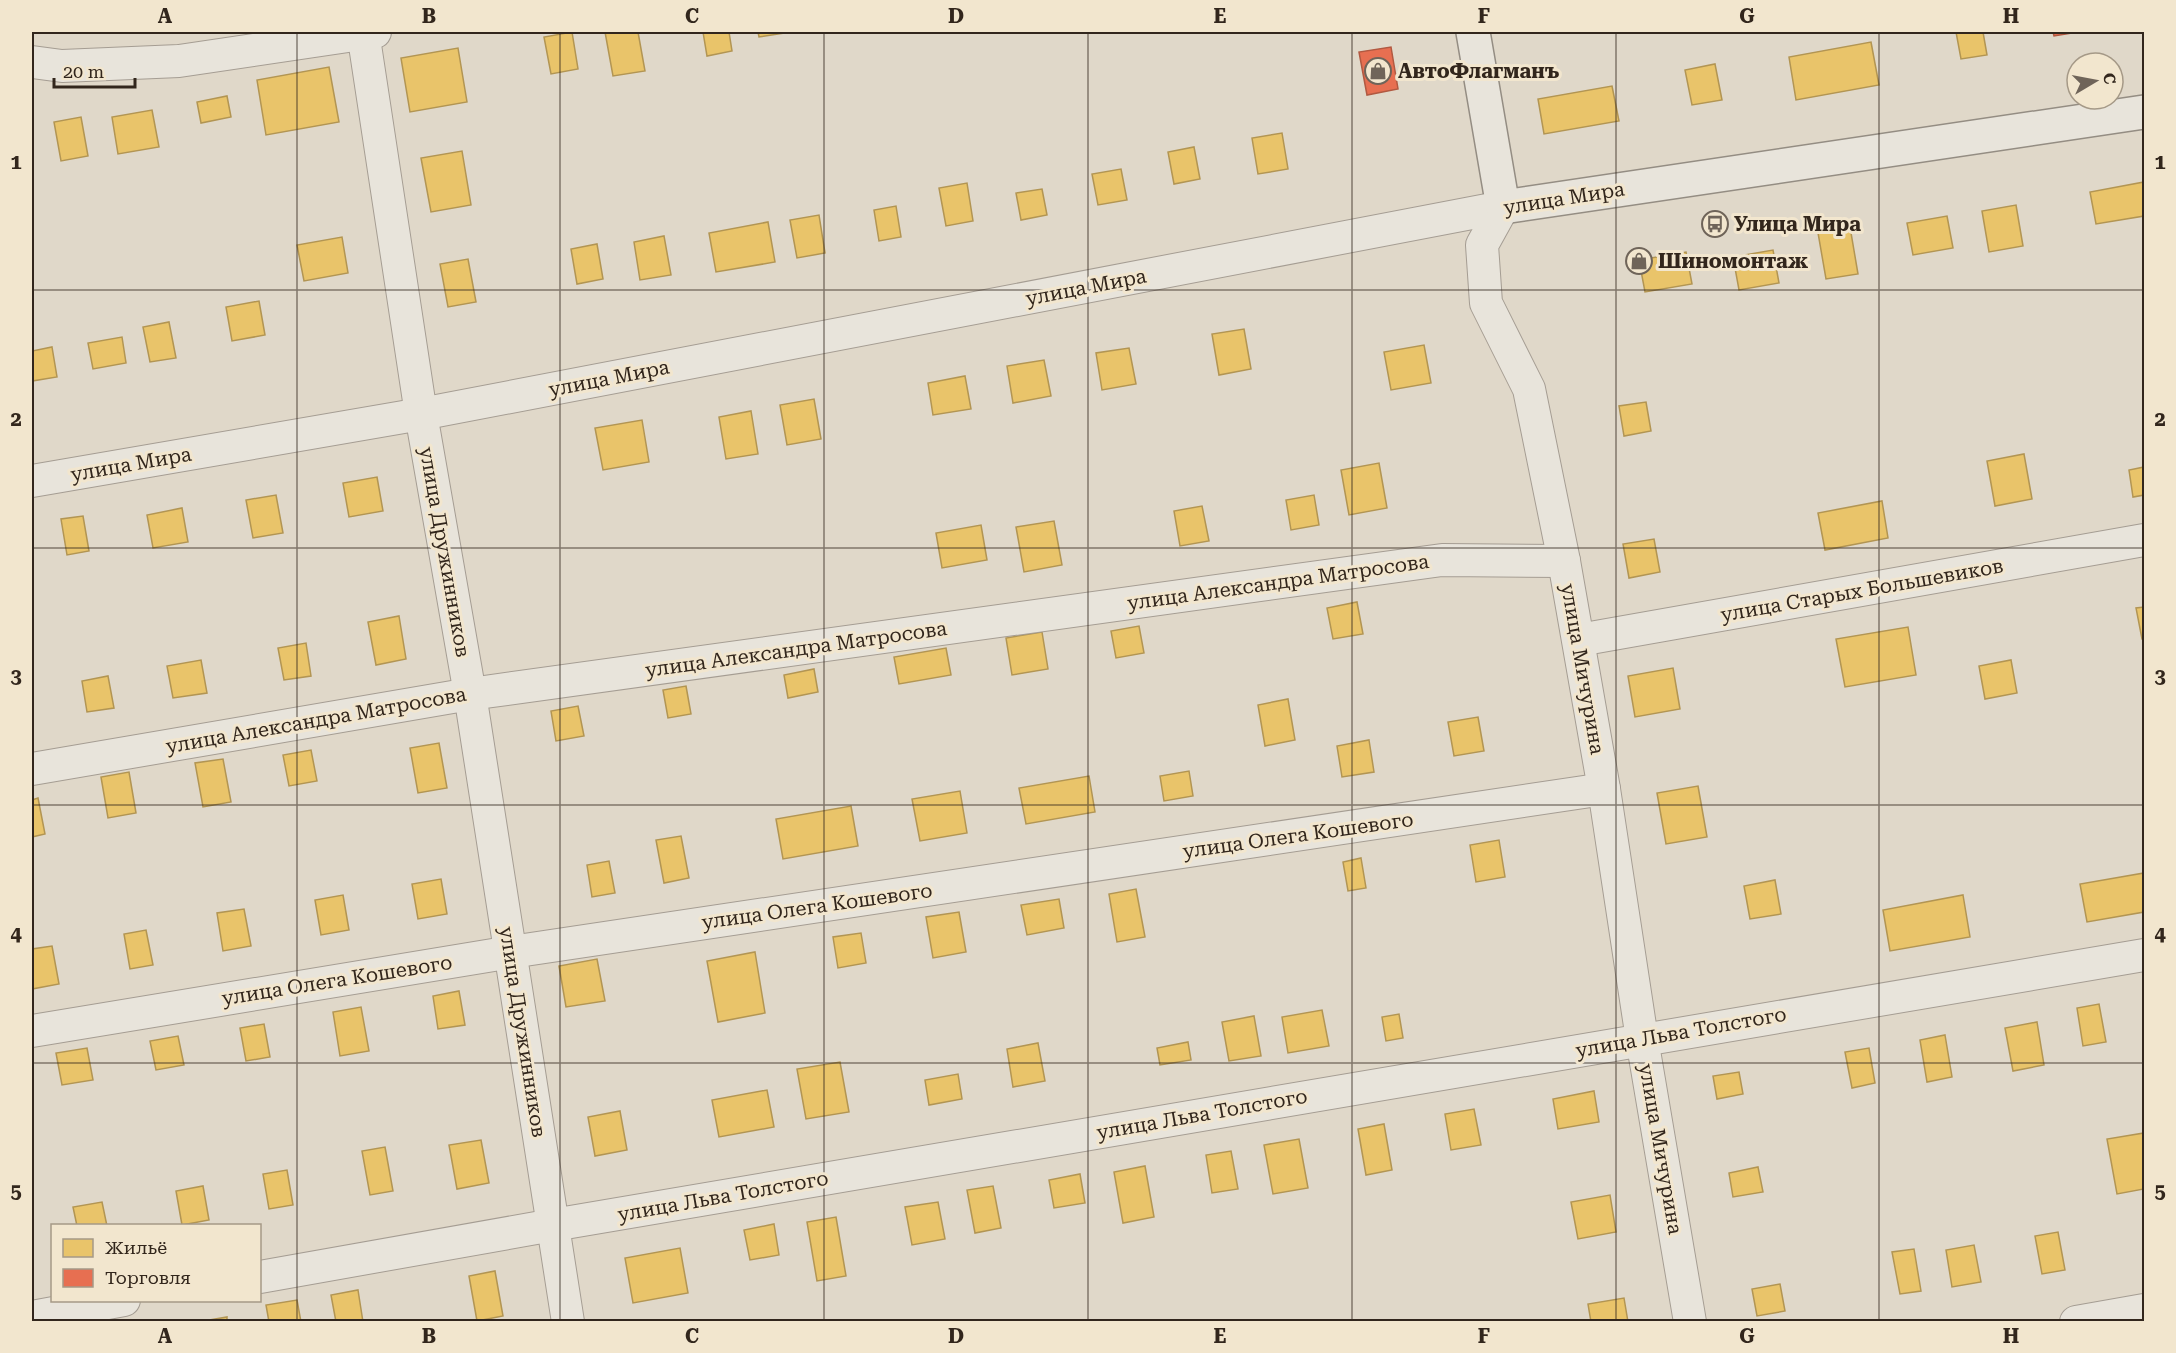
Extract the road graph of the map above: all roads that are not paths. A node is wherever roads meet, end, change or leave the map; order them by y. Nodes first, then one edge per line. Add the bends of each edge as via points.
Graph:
1 (367, 32) edge
2 (1473, 32) edge
3 (32, 62) edge
4 (2145, 112) edge
5 (1503, 207) junction
6 (421, 414) junction
7 (32, 481) edge
8 (2145, 540) edge
9 (1564, 561) junction
10 (1579, 640) junction
11 (470, 694) junction
12 (32, 769) edge
13 (1604, 789) junction
14 (511, 952) junction
15 (2145, 955) edge
16 (32, 1031) edge
17 (1642, 1039) junction
18 (553, 1225) junction
19 (261, 1276) edge
20 (113, 1302) edge
21 (2145, 1310) edge
22 (32, 1317) edge
23 (568, 1322) edge
24 (1690, 1322) edge
25 (2076, 1322) edge

1 - 3 street via 179,61 62,66
1 - 6 street, улица Дружинников
2 - 5 street
4 - 5 street, улица Мира
5 - 6 street, улица Мира
5 - 9 street, улица Мичурина via 1482,245 1486,303 1529,389
6 - 7 street, улица Мира
6 - 11 street, улица Дружинников
8 - 10 street, улица Старых Большевиков
9 - 10 street, улица Мичурина
9 - 11 street, улица Александра Матросова via 1442,560
10 - 13 street, улица Мичурина
11 - 12 street, улица Александра Матросова
11 - 14 street, улица Дружинников
13 - 14 street, улица Олега Кошевого
13 - 17 street, улица Мичурина
14 - 16 street, улица Олега Кошевого
14 - 18 street, улица Дружинников
15 - 17 street, улица Льва Толстого
17 - 18 street, улица Льва Толстого
17 - 24 street, улица Мичурина
18 - 19 street, улица Льва Толстого
18 - 23 street, улица Дружинников
20 - 22 street
21 - 25 street

